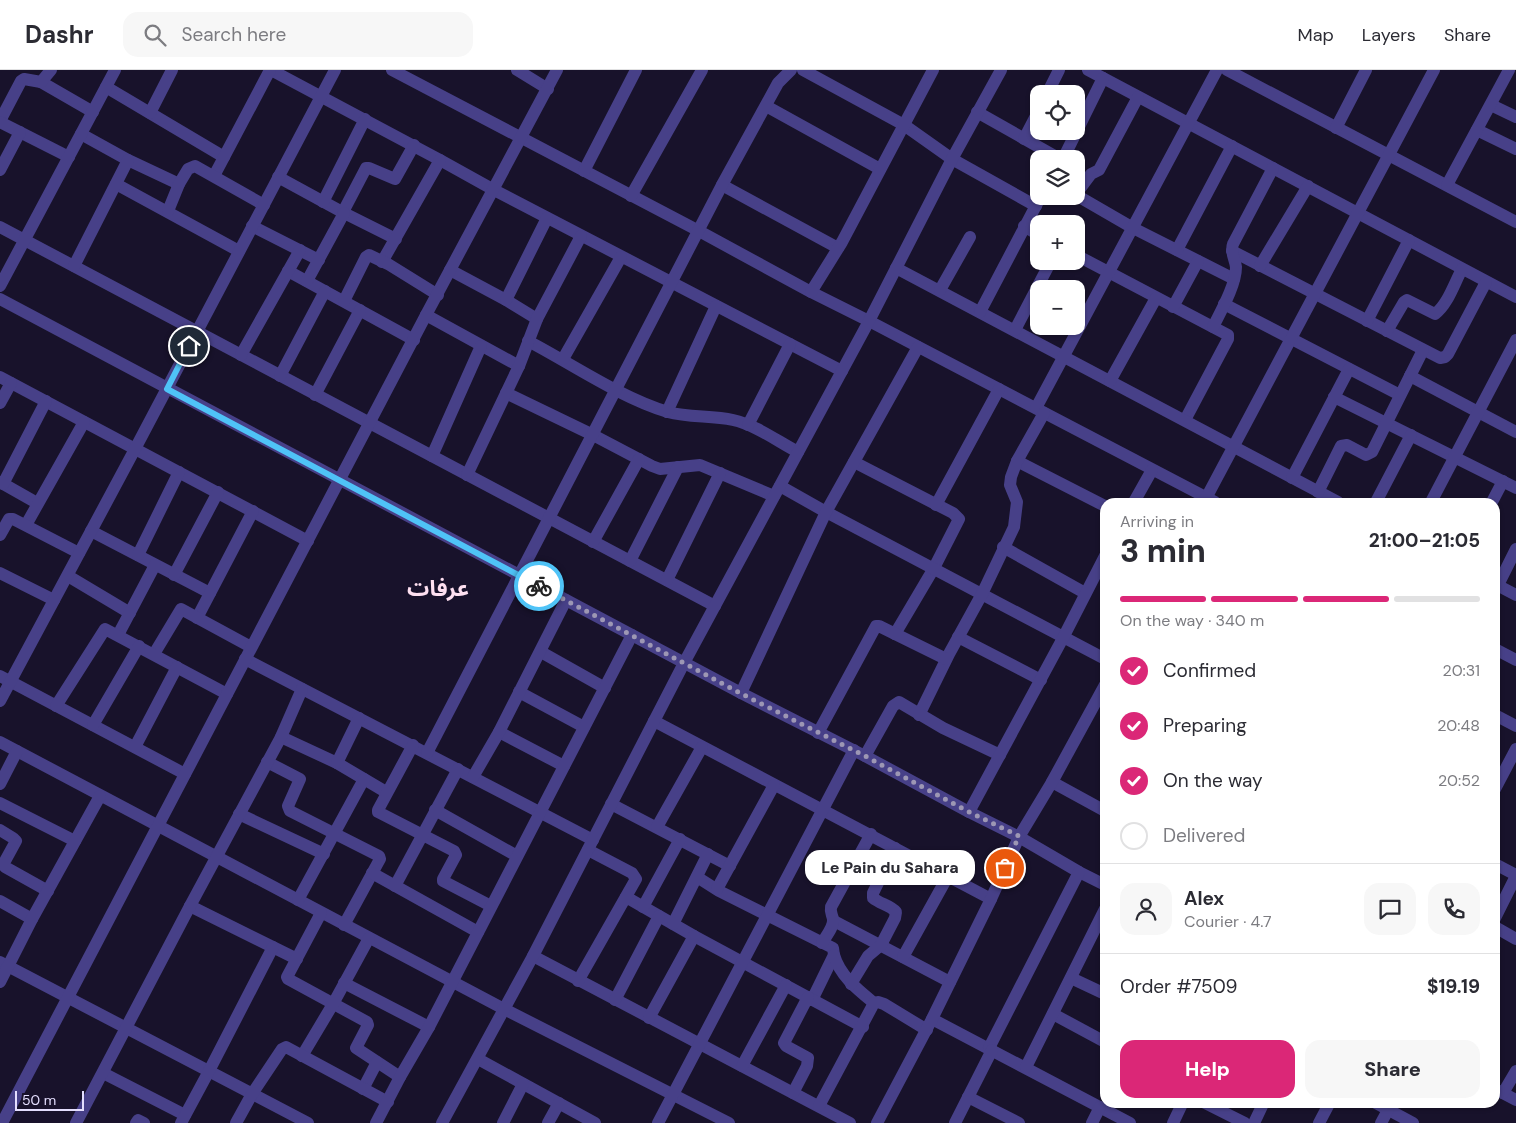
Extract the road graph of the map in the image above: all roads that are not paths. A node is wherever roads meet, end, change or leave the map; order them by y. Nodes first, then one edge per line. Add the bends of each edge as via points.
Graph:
1 (51, 70) edge
2 (115, 70) edge
3 (172, 70) edge
4 (271, 70) edge
5 (335, 70) edge
6 (392, 70) edge
7 (517, 70) edge
8 (557, 70) edge
9 (636, 70) edge
10 (702, 70) edge
11 (791, 70) edge
12 (803, 70) edge
13 (1001, 70) edge
14 (1059, 70) edge
15 (1088, 70) edge
16 (1225, 70) edge
17 (1434, 70) edge
18 (1509, 70) edge
19 (1364, 71) edge
20 (928, 72) edge
21 (1104, 78) junction
22 (41, 82) junction
23 (1052, 85) edge
24 (106, 87) junction
25 (548, 89) junction
26 (321, 96) junction
27 (1138, 97) junction
28 (1491, 105) junction
29 (766, 106) junction
30 (93, 112) junction
31 (977, 112) junction
32 (150, 113) junction
33 (1516, 117) edge
34 (364, 119) junction
35 (0, 122) edge
36 (1188, 123) junction
37 (904, 125) junction
38 (1030, 127) edge
39 (1336, 128) junction
40 (1477, 130) junction
41 (20, 132) junction
42 (81, 134) junction
43 (522, 138) junction
44 (1024, 139) junction
45 (414, 146) junction
46 (1232, 146) junction
47 (1516, 149) edge
48 (1044, 150) edge
49 (1066, 150) edge
50 (1389, 155) junction
51 (70, 157) junction
52 (224, 157) junction
53 (952, 159) junction
54 (128, 160) junction
55 (440, 160) junction
56 (1272, 168) junction
57 (880, 169) junction
58 (0, 170) edge
59 (584, 171) junction
60 (214, 176) junction
61 (278, 177) junction
62 (1085, 182) edge
63 (116, 184) junction
64 (179, 184) junction
65 (722, 185) junction
66 (1447, 185) junction
67 (1308, 186) junction
68 (494, 190) junction
69 (631, 196) junction
70 (1030, 197) edge
71 (1085, 200) edge
72 (323, 202) junction
73 (264, 205) junction
74 (1037, 205) edge
75 (168, 211) junction
76 (1358, 212) junction
77 (343, 213) junction
78 (546, 218) junction
79 (1516, 222) edge
80 (252, 226) junction
81 (1024, 226) junction
82 (0, 227) edge
83 (1132, 228) junction
84 (1030, 229) edge
85 (699, 231) junction
86 (581, 236) junction
87 (970, 237) dead end
88 (396, 239) junction
89 (25, 240) junction
90 (1409, 240) junction
91 (838, 248) junction
92 (300, 250) junction
93 (1177, 250) junction
94 (239, 251) junction
95 (1232, 251) junction
96 (621, 256) junction
97 (319, 260) junction
98 (1085, 260) edge
99 (1198, 261) junction
100 (382, 262) junction
101 (74, 266) junction
102 (1260, 266) junction
103 (896, 268) junction
104 (1462, 269) junction
105 (450, 270) junction
106 (1046, 270) edge
107 (288, 271) junction
108 (1108, 273) junction
109 (1234, 279) junction
110 (307, 281) junction
111 (1486, 282) junction
112 (672, 283) junction
113 (0, 286) edge
114 (940, 290) junction
115 (325, 291) junction
116 (811, 292) junction
117 (438, 294) junction
118 (1316, 294) junction
119 (1516, 297) edge
120 (1156, 298) junction
121 (0, 299) edge
122 (506, 300) junction
123 (344, 302) junction
124 (1224, 304) junction
125 (716, 306) junction
126 (1174, 307) junction
127 (360, 310) junction
128 (980, 312) junction
129 (426, 315) junction
130 (537, 319) junction
131 (869, 321) junction
132 (1367, 321) junction
133 (1213, 327) junction
134 (1015, 330) junction
135 (1387, 331) junction
136 (197, 332) junction
137 (1291, 339) junction
138 (414, 340) junction
139 (1516, 340) edge
140 (528, 341) junction
141 (790, 344) junction
142 (481, 346) junction
143 (918, 347) junction
144 (1422, 350) junction
145 (241, 355) junction
146 (1064, 356) junction
147 (564, 359) junction
148 (519, 366) junction
149 (1349, 369) junction
150 (842, 370) junction
151 (280, 376) junction
152 (1410, 376) junction
153 (6, 380) edge
154 (1110, 381) junction
155 (167, 389) junction
156 (999, 389) junction
157 (616, 390) junction
158 (506, 393) junction
159 (315, 395) junction
160 (1400, 395) junction
161 (1334, 397) junction
162 (46, 402) junction
163 (0, 403) edge
164 (1040, 410) junction
165 (667, 412) junction
166 (1478, 412) junction
167 (1186, 420) junction
168 (84, 422) junction
169 (1388, 422) junction
170 (369, 423) junction
171 (748, 425) junction
172 (1516, 432) edge
173 (593, 435) junction
174 (1411, 435) junction
175 (1233, 447) junction
176 (135, 449) junction
177 (798, 452) junction
178 (432, 456) junction
179 (1455, 456) junction
180 (639, 459) junction
181 (1017, 461) junction
182 (854, 462) junction
183 (678, 467) junction
184 (1152, 470) junction
185 (180, 472) junction
186 (720, 473) junction
187 (467, 475) junction
188 (1292, 478) junction
189 (339, 480) junction
190 (1503, 481) junction
191 (1, 483) edge
192 (1516, 488) edge
193 (777, 491) junction
194 (218, 492) junction
195 (1318, 492) junction
196 (1136, 498) edge
197 (1203, 498) edge
198 (1209, 498) edge
199 (1330, 498) edge
200 (1378, 498) edge
201 (1433, 498) edge
202 (1494, 498) edge
203 (38, 503) junction
204 (1100, 503) edge
205 (936, 505) junction
206 (253, 511) junction
207 (826, 512) junction
208 (549, 518) junction
209 (26, 525) junction
210 (92, 531) junction
211 (0, 535) edge
212 (308, 541) junction
213 (593, 542) junction
214 (1003, 547) junction
215 (1516, 549) edge
216 (79, 553) junction
217 (138, 554) junction
218 (630, 561) junction
219 (155, 565) junction
220 (1100, 565) edge
221 (934, 568) junction
222 (1, 576) edge
223 (68, 576) junction
224 (174, 576) junction
225 (519, 576) junction
226 (1500, 577) edge
227 (667, 580) junction
228 (1500, 586) edge
229 (1085, 593) junction
230 (210, 594) junction
231 (982, 594) junction
232 (1516, 595) edge
233 (54, 600) junction
234 (566, 600) junction
235 (715, 606) junction
236 (130, 614) junction
237 (197, 618) junction
238 (895, 634) junction
239 (118, 635) junction
240 (632, 636) junction
241 (958, 637) junction
242 (1064, 638) junction
243 (139, 646) junction
244 (252, 647) junction
245 (1500, 651) edge
246 (541, 652) junction
247 (154, 654) junction
248 (1100, 656) edge
249 (245, 659) junction
250 (946, 659) junction
251 (1516, 660) edge
252 (684, 663) junction
253 (177, 667) junction
254 (5, 678) edge
255 (1041, 680) junction
256 (605, 688) junction
257 (302, 689) junction
258 (519, 692) junction
259 (740, 693) junction
260 (227, 694) junction
261 (1100, 694) edge
262 (0, 701) edge
263 (56, 706) junction
264 (919, 715) junction
265 (359, 718) junction
266 (1500, 718) edge
267 (654, 721) junction
268 (93, 725) junction
269 (1516, 726) edge
270 (584, 727) junction
271 (499, 732) junction
272 (818, 733) junction
273 (281, 737) junction
274 (0, 742) edge
275 (413, 745) junction
276 (135, 747) junction
277 (702, 747) junction
278 (1516, 749) edge
279 (17, 751) junction
280 (427, 753) junction
281 (859, 753) junction
282 (1000, 755) junction
283 (267, 762) junction
284 (337, 763) junction
285 (564, 766) junction
286 (458, 769) junction
287 (185, 774) junction
288 (473, 777) junction
289 (364, 779) junction
290 (1500, 779) edge
291 (1052, 782) junction
292 (0, 784) edge
293 (774, 785) junction
294 (386, 792) junction
295 (100, 796) junction
296 (0, 803) edge
297 (611, 804) junction
298 (1100, 808) edge
299 (823, 809) junction
300 (435, 810) junction
301 (969, 812) junction
302 (539, 813) junction
303 (239, 814) junction
304 (158, 826) junction
305 (657, 827) junction
306 (0, 830) edge
307 (335, 833) junction
308 (422, 834) junction
309 (871, 834) junction
310 (1019, 836) junction
311 (680, 839) junction
312 (75, 841) junction
313 (590, 845) junction
314 (895, 848) junction
315 (324, 854) junction
316 (708, 854) junction
317 (517, 856) junction
318 (217, 857) junction
319 (730, 866) junction
320 (1500, 867) edge
321 (1079, 872) junction
322 (372, 873) junction
323 (1516, 875) edge
324 (948, 876) junction
325 (696, 877) junction
326 (1100, 883) edge
327 (395, 886) junction
328 (717, 890) junction
329 (48, 891) junction
330 (626, 897) junction
331 (991, 899) junction
332 (298, 900) junction
333 (0, 901) edge
334 (190, 906) junction
335 (491, 906) junction
336 (643, 907) junction
337 (1500, 908) edge
338 (322, 913) junction
339 (768, 915) junction
340 (659, 916) junction
341 (32, 919) junction
342 (1100, 919) edge
343 (834, 921) junction
344 (673, 924) junction
345 (344, 925) junction
346 (1500, 930) edge
347 (478, 932) junction
348 (694, 936) junction
349 (369, 938) junction
350 (1516, 939) edge
351 (822, 943) junction
352 (881, 945) junction
353 (273, 947) junction
354 (834, 955) junction
355 (533, 956) junction
356 (904, 957) junction
357 (297, 959) junction
358 (743, 962) junction
359 (4, 964) edge
360 (1070, 978) junction
361 (578, 981) junction
362 (0, 982) edge
363 (452, 982) junction
364 (950, 982) junction
365 (344, 983) junction
366 (851, 984) junction
367 (786, 985) junction
368 (1100, 992) edge
369 (68, 997) junction
370 (810, 998) junction
371 (615, 1000) junction
372 (333, 1004) junction
373 (874, 1004) junction
374 (504, 1009) junction
375 (1053, 1014) junction
376 (649, 1018) junction
377 (929, 1025) junction
378 (429, 1027) junction
379 (862, 1027) junction
380 (126, 1028) junction
381 (1100, 1039) edge
382 (700, 1044) junction
383 (991, 1049) junction
384 (302, 1056) junction
385 (478, 1059) junction
386 (377, 1062) junction
387 (742, 1066) junction
388 (1026, 1068) junction
389 (1516, 1071) edge
390 (103, 1072) junction
391 (209, 1072) junction
392 (400, 1077) junction
393 (523, 1084) junction
394 (363, 1089) junction
395 (1500, 1090) edge
396 (1500, 1092) edge
397 (793, 1093) junction
398 (252, 1094) junction
399 (673, 1094) junction
400 (968, 1097) junction
401 (1516, 1100) edge
402 (388, 1102) junction
403 (1100, 1103) edge
404 (559, 1104) junction
405 (819, 1106) junction
406 (1110, 1108) edge
407 (1180, 1108) edge
408 (1215, 1108) edge
409 (1261, 1108) edge
410 (1327, 1108) edge
411 (1384, 1108) edge
412 (1388, 1110) junction
413 (183, 1119) edge
414 (78, 1122) edge
415 (956, 1122) edge
416 (2, 1123) edge
417 (136, 1123) edge
418 (144, 1123) edge
419 (236, 1123) edge
420 (308, 1123) edge
421 (376, 1123) edge
422 (442, 1123) edge
423 (502, 1123) edge
424 (548, 1123) edge
425 (595, 1123) edge
426 (658, 1123) edge
427 (729, 1123) edge
428 (850, 1123) edge
429 (877, 1123) edge
430 (1019, 1123) edge
431 (1092, 1123) edge
432 (1130, 1123) edge
433 (1172, 1123) edge
434 (1245, 1123) edge
435 (1254, 1123) edge
436 (1319, 1123) edge
437 (1381, 1123) edge
438 (1413, 1123) edge

1 - 22 street
2 - 24 street
3 - 32 street
4 - 26 street
4 - 52 street
5 - 26 street
6 - 43 street
7 - 25 street
8 - 25 street
9 - 59 street
10 - 69 street
11 - 29 street via 778,83
12 - 37 street
13 - 31 street
14 - 23 street
15 - 21 street
16 - 36 street
16 - 39 street
17 - 50 street
18 - 28 street
19 - 39 street
20 - 37 street
21 - 27 street
21 - 49 street
22 - 30 street
22 - 35 street via 21,81
24 - 30 street
24 - 32 street
25 - 43 street
26 - 34 street
26 - 61 street
27 - 36 street
27 - 62 street via 1099,170
28 - 33 street
28 - 40 street
29 - 57 street
29 - 65 street
30 - 42 street
31 - 44 street
31 - 53 street
32 - 52 street
34 - 45 street
34 - 72 street
35 - 41 street
36 - 46 street
36 - 83 street
37 - 53 street
37 - 57 street
38 - 44 street
39 - 50 street
40 - 47 street
40 - 66 street
41 - 51 street
41 - 58 street
42 - 51 street
42 - 54 street
43 - 59 street
43 - 68 street
44 - 48 street
45 - 55 street
45 - 77 street via 395,178 366,168
46 - 56 street
46 - 93 street
50 - 66 street
50 - 76 street
51 - 89 street
52 - 60 street
53 - 70 street
53 - 103 street
54 - 63 street
54 - 64 street
55 - 68 street
55 - 88 street
56 - 67 street
56 - 95 street
57 - 91 street
59 - 69 street
60 - 64 street via 196,166 191,167
60 - 73 street
61 - 72 street
61 - 73 street
63 - 75 street
63 - 101 street
64 - 75 street
65 - 85 street
65 - 91 street
66 - 79 street
67 - 76 street
67 - 102 street
68 - 78 street
68 - 105 street
69 - 85 street
71 - 83 street
72 - 77 street
73 - 80 street
74 - 81 street
75 - 94 street
76 - 90 street
76 - 118 street
77 - 88 street
77 - 97 street
78 - 86 street
78 - 122 street
80 - 92 street
80 - 94 street
81 - 84 street
81 - 128 street
82 - 89 street
83 - 93 street
83 - 108 street
85 - 112 street
85 - 116 street
86 - 96 street
86 - 130 street
87 - 114 street
88 - 100 street
89 - 101 street
89 - 113 street
90 - 104 street
90 - 132 street
91 - 116 street
92 - 97 street
92 - 107 street
93 - 99 street
94 - 136 street
95 - 102 street
95 - 109 street via 1236,268
96 - 112 street
96 - 147 street
97 - 110 street
98 - 108 street
99 - 109 street
99 - 126 street
100 - 117 street
100 - 123 street via 367,256
101 - 136 street
102 - 118 street
103 - 114 street
103 - 131 street
104 - 111 street
104 - 135 street via 1439,310 1434,314 1407,300
105 - 117 street
105 - 122 street
106 - 134 street
107 - 110 street
107 - 145 street
108 - 120 street
108 - 146 street
109 - 124 street
110 - 115 street
111 - 119 street
111 - 144 street via 1448,354 1440,358
112 - 125 street
112 - 157 street
114 - 128 street
115 - 123 street
115 - 151 street
116 - 131 street
117 - 129 street
118 - 132 street
118 - 137 street
120 - 126 street
120 - 154 street
121 - 155 street
122 - 130 street
123 - 127 street
124 - 133 street
124 - 137 street
125 - 141 street
125 - 165 street
126 - 133 street
127 - 138 street
127 - 159 street
128 - 134 street
129 - 138 street
129 - 142 street
130 - 140 street
131 - 143 street
131 - 150 street
132 - 135 street
133 - 167 street via 1226,333 1228,339
134 - 146 street
135 - 144 street
136 - 145 street
136 - 155 street
137 - 149 street
137 - 175 street
138 - 170 street
139 - 166 street
140 - 147 street
140 - 148 street
141 - 150 street
141 - 171 street
142 - 148 street
142 - 178 street
143 - 156 street
143 - 182 street
144 - 152 street
145 - 151 street
146 - 154 street
146 - 164 street
147 - 157 street
148 - 158 street
149 - 160 street
149 - 161 street
150 - 177 street
151 - 159 street
152 - 160 street
152 - 166 street
153 - 162 street
153 - 163 street
154 - 167 street
155 - 176 street
155 - 189 street
156 - 164 street
156 - 205 street
157 - 165 street
157 - 173 street
158 - 173 street
158 - 187 street
159 - 170 street
160 - 169 street
161 - 169 street
161 - 188 street
162 - 168 street
162 - 191 street
164 - 181 street
164 - 184 street
165 - 171 street via 724,418
166 - 172 street
166 - 179 street
167 - 175 street
168 - 176 street
168 - 203 street
169 - 174 street
169 - 195 street via 1372,452 1366,455 1347,445 1341,446
170 - 178 street
170 - 189 street
171 - 177 street
173 - 180 street
173 - 208 street
174 - 179 street
174 - 200 street
175 - 188 street
175 - 198 street
176 - 185 street
176 - 210 street
177 - 193 street
178 - 187 street
179 - 190 street
179 - 201 street
180 - 183 street via 660,469
180 - 213 street
181 - 204 street
181 - 214 street via 1010,485 1017,510 1014,527
182 - 205 street
182 - 207 street
183 - 186 street via 700,465
183 - 218 street
184 - 196 street
184 - 197 street
185 - 194 street
185 - 217 street
186 - 193 street
186 - 227 street
187 - 208 street
188 - 195 street
189 - 212 street
189 - 225 street
190 - 192 street
190 - 202 street
191 - 203 street
193 - 207 street
193 - 235 street
194 - 206 street
194 - 224 street
195 - 199 street
203 - 209 street
205 - 221 street via 959,519
206 - 212 street
206 - 230 street
207 - 221 street
207 - 259 street
208 - 213 street
208 - 225 street
209 - 211 street via 9,519
209 - 216 street
210 - 216 street
210 - 217 street
212 - 244 street
213 - 218 street
214 - 229 street
214 - 231 street
215 - 226 street
216 - 223 street
217 - 219 street
218 - 227 street
219 - 224 street
219 - 236 street
220 - 229 street
221 - 231 street
221 - 238 street
222 - 233 street
223 - 233 street
223 - 236 street
224 - 230 street
225 - 234 street
225 - 280 street
227 - 235 street
228 - 232 street
229 - 242 street
230 - 237 street
231 - 241 street
231 - 242 street
233 - 254 street
234 - 240 street
234 - 246 street
235 - 252 street
236 - 239 street
237 - 244 street
237 - 247 street via 180,610
238 - 250 street
238 - 272 street via 879,626 874,627
239 - 243 street
239 - 263 street via 104,630
240 - 252 street
240 - 256 street
241 - 250 street
241 - 255 street
242 - 248 street
242 - 255 street
243 - 247 street
243 - 268 street
244 - 249 street
245 - 251 street
246 - 256 street
246 - 258 street
247 - 253 street
249 - 257 street
249 - 260 street
250 - 264 street
252 - 259 street
252 - 267 street
253 - 260 street
253 - 276 street
254 - 262 street
254 - 263 street
255 - 282 street
256 - 270 street
257 - 265 street
257 - 273 street
258 - 270 street
258 - 271 street
259 - 272 street
260 - 287 street
261 - 291 street
263 - 268 street
264 - 281 street via 902,703 895,703
264 - 282 street
265 - 275 street
265 - 284 street
266 - 269 street
267 - 277 street
267 - 297 street
268 - 276 street
270 - 285 street
271 - 285 street
271 - 288 street
272 - 281 street
273 - 283 street
273 - 284 street
274 - 279 street
275 - 280 street
275 - 294 street
276 - 287 street
277 - 293 street
277 - 305 street
278 - 290 street
279 - 292 street
279 - 295 street
280 - 286 street
281 - 299 street
281 - 301 street
282 - 301 street
283 - 303 street
283 - 307 street via 300,779 288,806 290,811
284 - 289 street
285 - 302 street
286 - 288 street
286 - 300 street
287 - 304 street
288 - 302 street
289 - 294 street
289 - 307 street
291 - 298 street
291 - 310 street
293 - 299 street
293 - 319 street
294 - 308 street via 378,812
295 - 304 street
295 - 312 street
296 - 312 street
297 - 305 street
297 - 313 street
299 - 309 street
299 - 339 street
300 - 308 street
300 - 317 street
301 - 310 street
302 - 313 street
302 - 317 street
303 - 315 street
303 - 318 street
304 - 318 street
304 - 369 street
305 - 311 street
306 - 329 street via 15,840 4,867
307 - 315 street
307 - 322 street via 379,856
308 - 327 street
308 - 335 street via 456,852 443,881
309 - 314 street
309 - 343 street via 830,910
310 - 321 street
310 - 331 street
311 - 316 street
311 - 336 street
312 - 329 street
313 - 330 street via 635,876 636,881
313 - 355 street
314 - 324 street
314 - 352 street via 873,893 873,898 896,912
315 - 332 street
316 - 319 street
316 - 325 street
317 - 335 street
318 - 332 street
318 - 334 street
319 - 328 street
320 - 323 street
321 - 326 street
321 - 383 street
322 - 327 street
322 - 345 street
323 - 337 street
324 - 331 street
324 - 356 street
325 - 328 street
325 - 344 street
327 - 347 street
328 - 339 street
329 - 341 street
330 - 336 street
330 - 361 street
331 - 364 street
332 - 338 street
333 - 341 street
334 - 353 street
334 - 380 street
335 - 347 street
336 - 340 street
338 - 345 street
338 - 357 street
339 - 351 street
339 - 358 street
340 - 344 street
340 - 371 street
341 - 359 street
342 - 360 street
343 - 351 street
343 - 352 street
344 - 348 street
345 - 349 street
346 - 350 street
347 - 363 street
348 - 358 street
348 - 376 street
349 - 363 street
349 - 365 street
351 - 354 street via 833,948
352 - 356 street
352 - 366 street via 868,956
353 - 357 street
353 - 391 street
354 - 366 street
354 - 370 street
355 - 361 street
355 - 374 street
356 - 364 street
357 - 372 street via 288,979
358 - 367 street
358 - 382 street
359 - 362 street
359 - 369 street
360 - 368 street
360 - 375 street
361 - 371 street
363 - 374 street
363 - 378 street
364 - 377 street
365 - 372 street
365 - 378 street
366 - 373 street
367 - 370 street
367 - 387 street
369 - 380 street
369 - 416 street
370 - 379 street
370 - 397 street via 784,1043 808,1058 808,1066
371 - 376 street
372 - 384 street
372 - 386 street via 367,1022 356,1047
373 - 377 street via 884,1004
373 - 379 street
374 - 385 street
374 - 399 street
375 - 381 street
375 - 388 street
376 - 382 street
377 - 383 street
377 - 429 street
378 - 392 street
379 - 405 street
380 - 390 street
380 - 391 street
382 - 387 street
382 - 399 street
383 - 388 street
383 - 400 street
384 - 394 street
384 - 398 street via 284,1047
385 - 393 street
385 - 422 street
386 - 392 street
386 - 394 street
387 - 397 street
388 - 403 street
389 - 395 street
390 - 413 street
390 - 414 street
391 - 398 street
391 - 413 street
392 - 402 street
393 - 404 street
393 - 423 street
394 - 402 street
396 - 401 street
397 - 405 street
398 - 419 street
398 - 420 street
399 - 426 street
399 - 427 street
400 - 415 street
400 - 430 street
402 - 421 street
404 - 424 street
404 - 425 street
405 - 428 street
406 - 431 street
406 - 432 street
407 - 433 street
408 - 434 street
409 - 435 street
410 - 436 street
411 - 412 street
412 - 437 street
412 - 438 street
417 - 418 street via 138,1120

